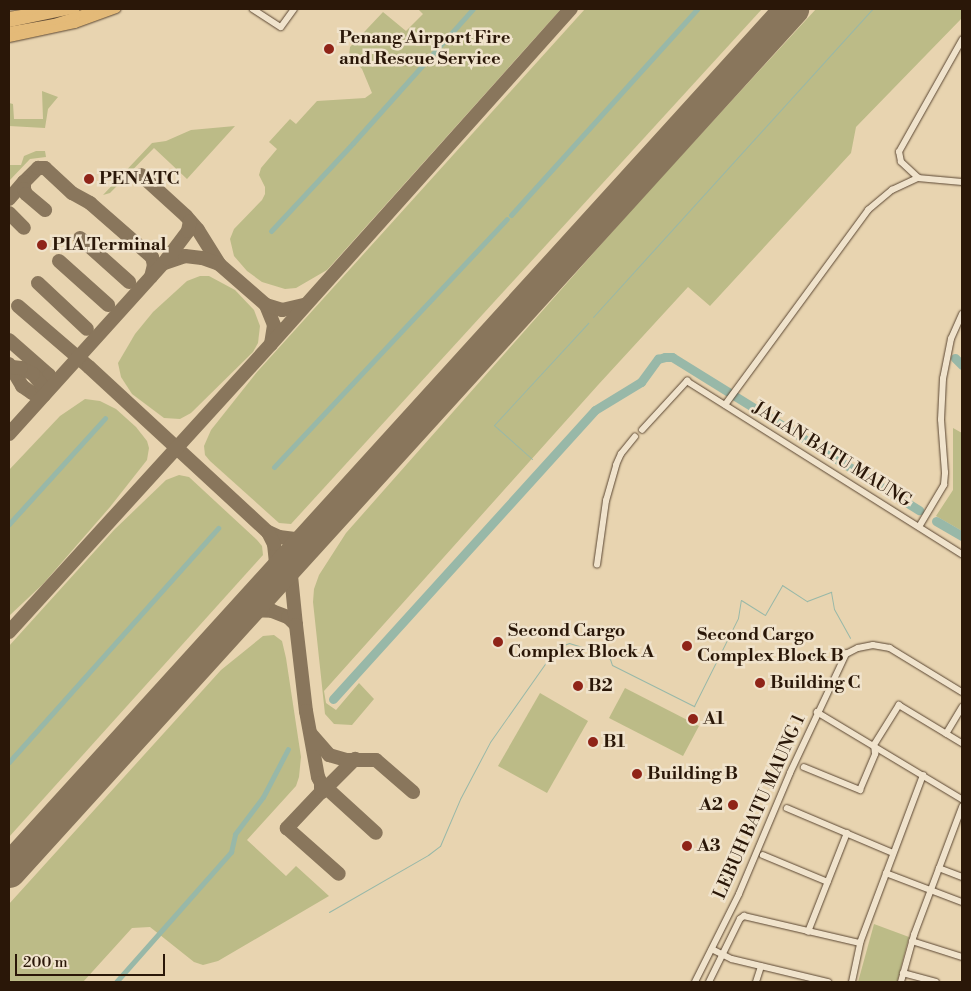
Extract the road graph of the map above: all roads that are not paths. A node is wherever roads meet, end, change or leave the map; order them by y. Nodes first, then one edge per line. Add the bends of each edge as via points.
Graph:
1 (52, 9) edge
2 (76, 9) edge
3 (98, 9) edge
4 (116, 9) edge
5 (252, 9) edge
6 (294, 9) edge
7 (9, 16) edge
8 (9, 24) edge
9 (9, 31) edge
10 (9, 39) edge
11 (962, 40) edge
12 (918, 178) junction
13 (962, 182) edge
14 (962, 314) edge
15 (725, 404) junction
16 (642, 430) dead end
17 (635, 437) dead end
18 (919, 527) junction
19 (962, 554) edge
20 (597, 565) dead end
21 (962, 692) edge
22 (962, 707) edge
23 (817, 712) junction
24 (946, 734) junction
25 (962, 743) edge
26 (874, 745) junction
27 (804, 767) dead end
28 (923, 775) junction
29 (962, 797) edge
30 (962, 807) edge
31 (787, 808) dead end
32 (847, 833) junction
33 (893, 853) junction
34 (763, 855) dead end
35 (939, 868) junction
36 (886, 874) junction
37 (962, 877) edge
38 (828, 882) junction
39 (931, 890) junction
40 (962, 902) edge
41 (808, 932) junction
42 (912, 941) junction
43 (860, 943) junction
44 (712, 949) junction
45 (723, 955) junction
46 (962, 957) edge
47 (761, 967) junction
48 (903, 973) junction
49 (794, 975) junction
50 (696, 982) edge
51 (709, 982) edge
52 (756, 982) edge
53 (792, 982) edge
54 (828, 982) edge
55 (852, 982) edge
56 (901, 982) edge
57 (936, 982) edge

1 - 7 highway
2 - 8 highway
3 - 9 highway via 63,21
4 - 10 highway via 75,24
5 - 6 street via 281,27
11 - 12 street via 899,152 901,162
12 - 13 street
12 - 15 street via 892,190 868,210
14 - 18 street via 948,351 943,380 944,485
15 - 16 street, JALAN BATU MAUNG via 687,381
15 - 18 street, JALAN BATU MAUNG
17 - 20 street via 616,465 606,501
18 - 19 street, JALAN BATU MAUNG
21 - 23 street, LEBUH BATU MAUNG 1 via 890,648 873,644 846,654
22 - 24 street
23 - 26 street
23 - 44 street, LEBUH BATU MAUNG 1
24 - 25 street
24 - 26 street via 899,705
26 - 27 street via 874,754 860,790
26 - 28 street
28 - 29 street
28 - 33 street
30 - 35 street
31 - 32 street
32 - 33 street
32 - 38 street
33 - 36 street
34 - 38 street
35 - 37 street
35 - 39 street
36 - 39 street
36 - 43 street
38 - 41 street
39 - 40 street
39 - 42 street
41 - 43 street
41 - 45 street via 744,916
42 - 46 street
42 - 48 street
43 - 55 street
44 - 45 street
44 - 50 street, LEBUH BATU MAUNG 1
45 - 47 street
45 - 51 street
47 - 49 street
47 - 52 street
48 - 56 street
48 - 57 street
49 - 53 street
49 - 54 street

